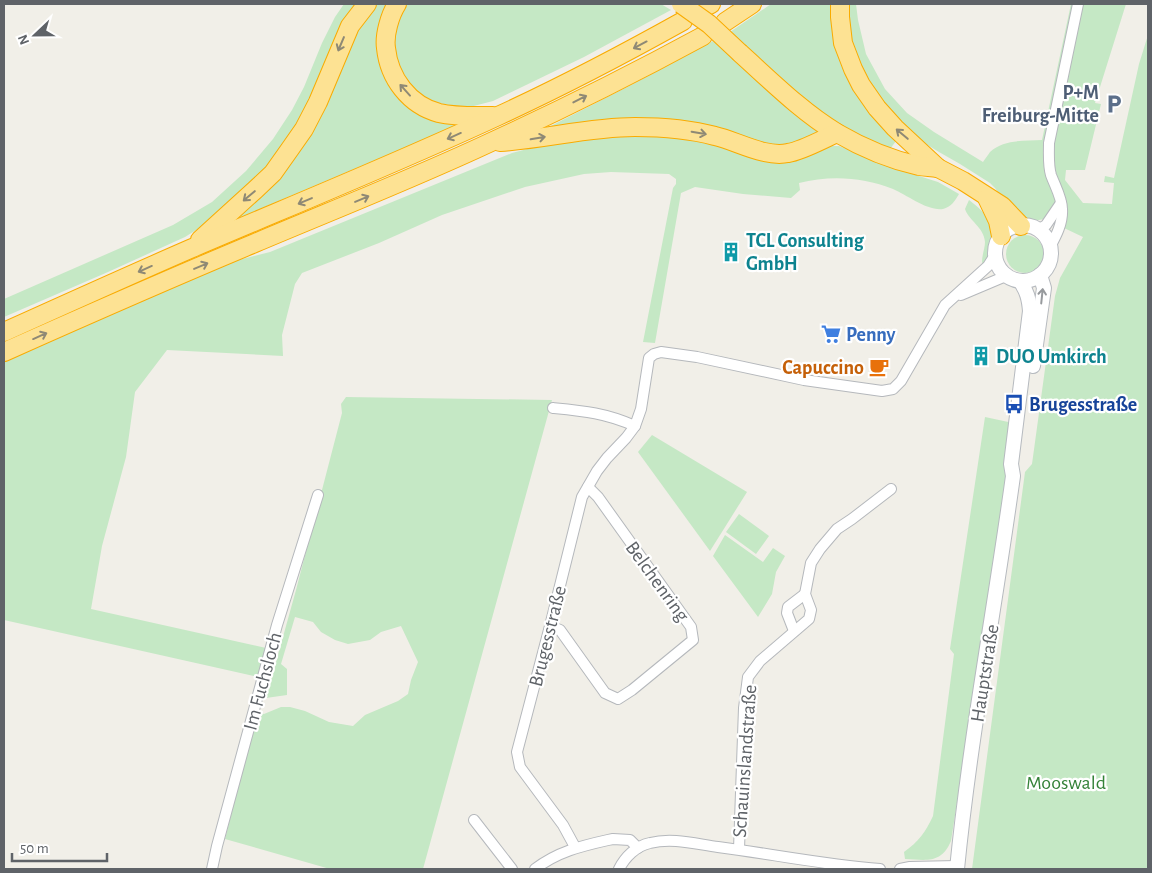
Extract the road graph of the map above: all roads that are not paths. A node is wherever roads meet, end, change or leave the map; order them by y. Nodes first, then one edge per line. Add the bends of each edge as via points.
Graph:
1 (367, 4) edge
2 (397, 4) edge
3 (681, 4) edge
4 (752, 4) edge
5 (840, 4) edge
6 (1078, 4) edge
7 (682, 21) dead end
8 (725, 22) dead end
9 (703, 36) dead end
10 (498, 116) junction
11 (837, 133) junction
12 (489, 143) junction
13 (938, 168) junction
14 (987, 198) junction
15 (1061, 203) junction
16 (1021, 226) junction
17 (1038, 230) junction
18 (1001, 236) junction
19 (1050, 247) junction
20 (190, 249) junction
21 (995, 256) junction
22 (1006, 276) junction
23 (1040, 276) junction
24 (1020, 281) junction
25 (953, 299) junction
26 (4, 332) edge
27 (4, 352) edge
28 (553, 408) dead end
29 (635, 426) junction
30 (1013, 476) junction
31 (588, 487) junction
32 (891, 489) dead end
33 (318, 495) dead end
34 (805, 594) junction
35 (550, 626) junction
36 (794, 631) junction
37 (474, 820) dead end
38 (575, 847) junction
39 (638, 848) junction
40 (739, 850) junction
41 (957, 868) edge
42 (212, 869) edge
43 (512, 869) edge
44 (535, 869) edge
45 (619, 869) edge
46 (880, 869) edge
47 (900, 869) edge

1 -> 20 highway via 350,26 304,129 273,173
10 -> 2 highway via 439,112 418,103 401,88 390,69 385,47
3 - 11 highway, bridge via 708,24 792,100
4 - 8 highway
13 -> 5 highway via 885,118 861,85 843,42
6 - 15 street via 1049,143 1050,173
7 -> 10 highway
12 -> 9 highway
10 -> 20 highway
12 -> 11 highway via 595,129 673,128 715,136 774,154 789,153
11 - 13 highway via 894,158
27 -> 12 highway
13 - 14 highway
14 - 16 highway via 1002,206
14 - 18 highway
15 - 17 street via 1046,225
15 - 19 street via 1058,232
16 - 17 street
16 - 18 street
17 - 19 street
18 - 21 street
19 - 23 street via 1049,263
20 -> 26 highway
21 - 22 street
21 - 25 street, Brugesstraße
22 - 24 street
22 - 25 street, Brugesstraße
23 - 24 street
30 -> 23 street, Hauptstraße via 1020,466 1044,288
24 - 30 street, Hauptstraße via 1029,298 1030,311 1011,464
25 - 29 street, Brugesstraße via 945,305 893,390 804,380 661,352 649,358
28 - 29 street via 588,411
29 - 31 street, Brugesstraße via 607,458
30 - 41 street, Hauptstraße
31 - 35 street, Brugesstraße via 582,497
31 - 35 street, Belchenring via 692,627 693,640 618,699 605,693 560,630
32 - 34 street, Schauinslandstraße via 837,528 811,564
33 - 42 street, Im Fuchsloch via 277,625
34 - 36 street, Schauinslandstraße via 811,610 809,619
34 - 36 street via 788,607
35 - 38 street, Brugesstraße via 517,752 520,767 563,825
36 - 40 street, Schauinslandstraße via 760,661 748,677
37 - 43 street
38 - 39 street via 613,839 630,840
38 - 44 street
39 - 40 street via 649,843 679,841
39 - 45 street
40 - 46 street
41 - 47 street

